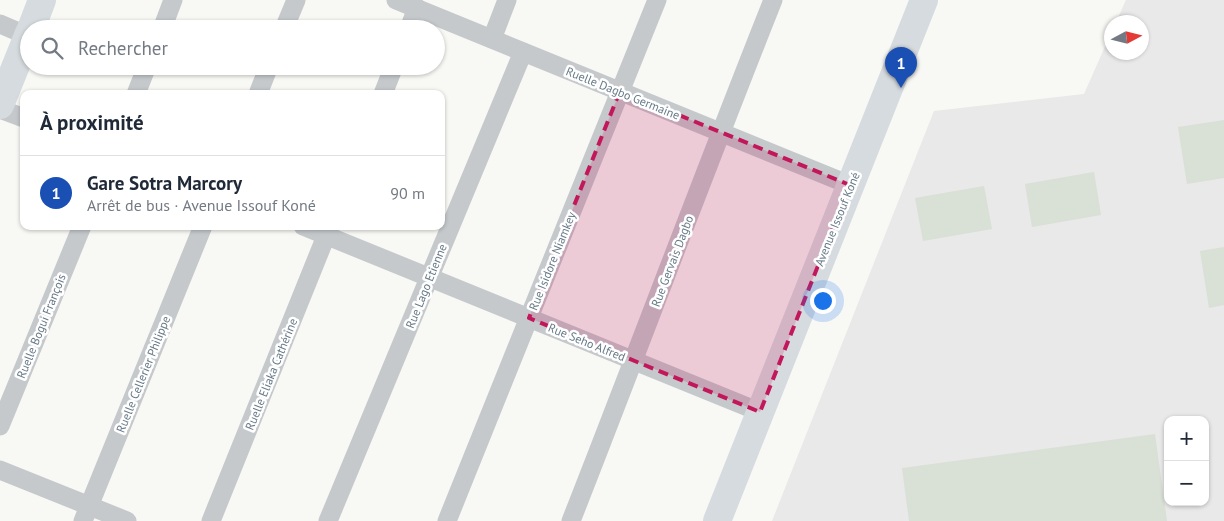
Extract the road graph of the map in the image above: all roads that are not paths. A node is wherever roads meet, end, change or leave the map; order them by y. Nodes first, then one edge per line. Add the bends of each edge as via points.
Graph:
1 (42, 0) edge
2 (173, 0) edge
3 (296, 0) edge
4 (396, 0) edge
5 (508, 0) edge
6 (657, 0) edge
7 (773, 0) edge
8 (924, 0) edge
9 (417, 8) junction
10 (34, 20) edge
11 (165, 20) edge
12 (288, 20) edge
13 (412, 20) edge
14 (0, 24) edge
15 (20, 30) edge
16 (492, 39) junction
17 (523, 52) junction
18 (20, 55) edge
19 (143, 75) edge
20 (265, 75) edge
21 (390, 75) edge
22 (138, 90) edge
23 (260, 90) edge
24 (385, 90) edge
25 (620, 91) junction
26 (0, 105) edge
27 (0, 109) edge
28 (20, 116) edge
29 (720, 132) junction
30 (850, 185) junction
31 (80, 230) edge
32 (201, 230) edge
33 (328, 231) edge
34 (429, 277) junction
35 (529, 318) junction
36 (634, 361) junction
37 (760, 412) junction
38 (0, 426) edge
39 (0, 470) edge
40 (86, 513) edge
41 (127, 521) edge
42 (211, 521) edge
43 (328, 521) edge
44 (447, 521) edge
45 (571, 521) edge
46 (717, 521) edge

1 - 10 street
2 - 11 street
3 - 12 street
4 - 9 street, Ruelle Dagbo Germaine
5 - 16 street
6 - 25 street, Rue Isidore Niamkey
7 - 29 street, Rue Gervais Dagbo
8 - 30 street, Avenue Issouf Koné
9 - 13 street
9 - 16 street, Ruelle Dagbo Germaine
14 - 15 street
16 - 17 street, Ruelle Dagbo Germaine
17 - 25 street, Ruelle Dagbo Germaine
17 - 34 street, Rue Lago Etienne
18 - 26 street
19 - 22 street
20 - 23 street
21 - 24 street
25 - 29 street, Ruelle Dagbo Germaine
25 - 35 street, Rue Isidore Niamkey
27 - 28 street
29 - 30 street, Ruelle Dagbo Germaine
29 - 36 street, Rue Gervais Dagbo
30 - 37 street, Avenue Issouf Koné
31 - 38 street, Ruelle Bogui François
32 - 40 street, Ruelle Cellerier Philippe
33 - 34 street, Rue Seho Alfred
33 - 42 street, Ruelle Eliaka Cathérine
34 - 35 street, Rue Seho Alfred
34 - 43 street, Rue Lago Etienne
35 - 36 street, Rue Seho Alfred
35 - 44 street, Rue Isidore Niamkey
36 - 37 street, Rue Seho Alfred
36 - 45 street, Rue Gervais Dagbo
37 - 46 street, Avenue Issouf Koné
39 - 40 street
40 - 41 street

